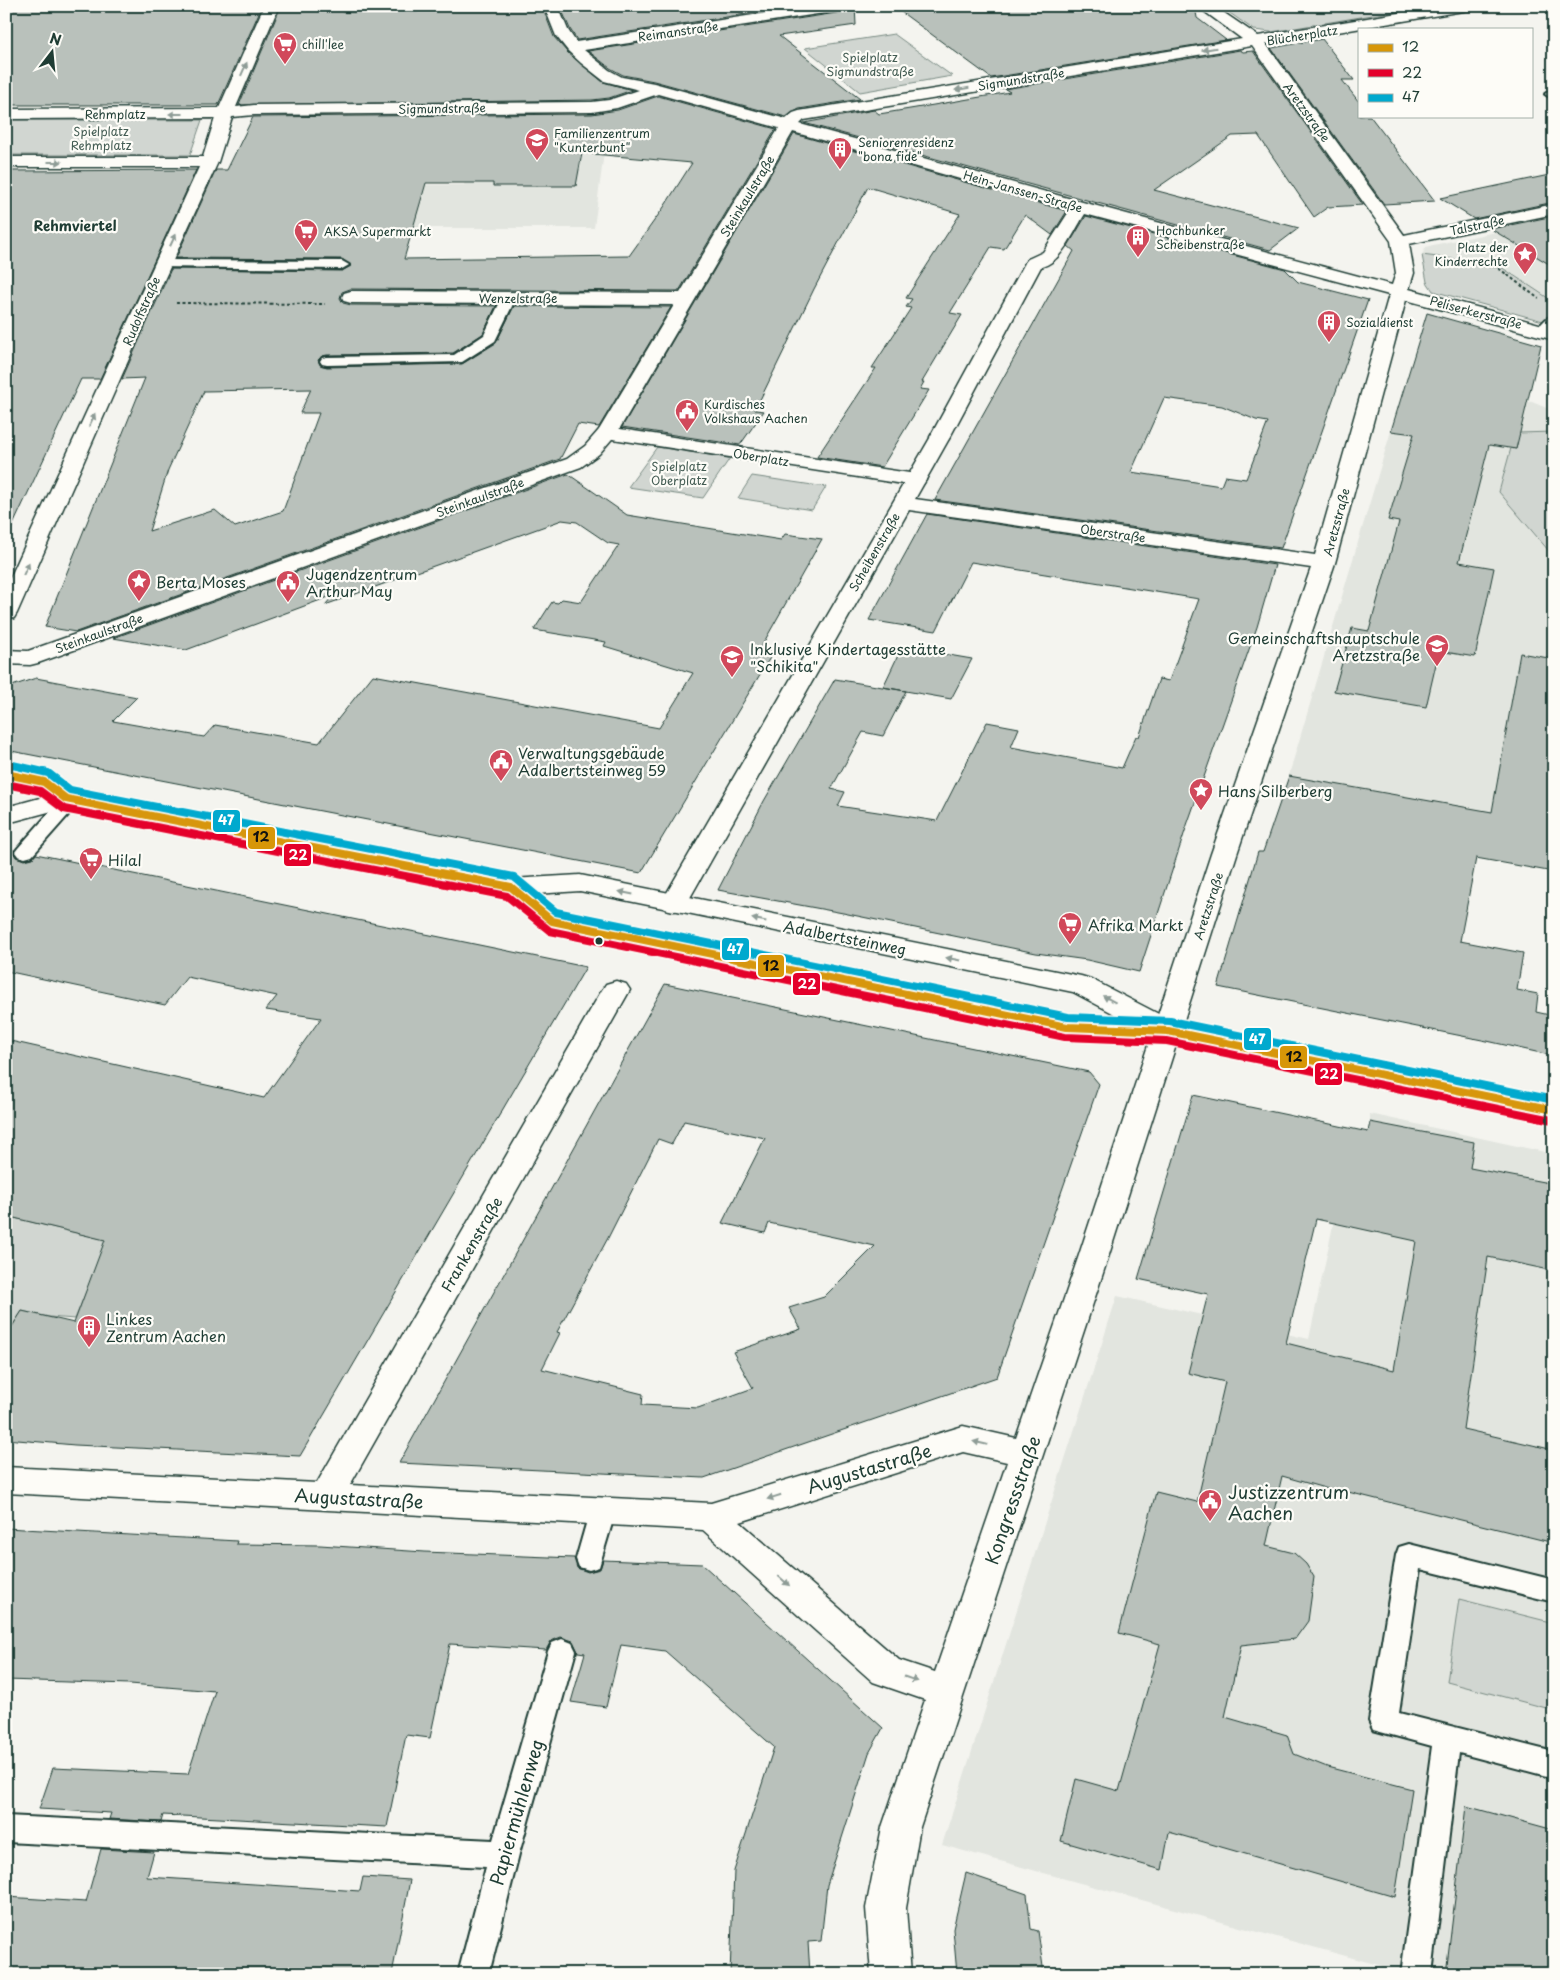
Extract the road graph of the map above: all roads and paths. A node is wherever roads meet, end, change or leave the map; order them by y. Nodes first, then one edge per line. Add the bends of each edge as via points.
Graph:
1 (272, 6) edge
2 (551, 6) edge
3 (843, 6) edge
4 (1204, 6) edge
5 (1469, 6) edge
6 (1257, 42) junction
7 (572, 47) junction
8 (653, 87) junction
9 (225, 113) junction
10 (6, 114) edge
11 (789, 125) junction
12 (6, 162) edge
13 (210, 162) junction
14 (1080, 207) junction
15 (1554, 208) edge
16 (1400, 241) junction
17 (162, 264) junction
18 (342, 265) dead end
19 (1402, 282) junction
20 (351, 297) dead end
21 (509, 298) junction
22 (685, 299) junction
23 (145, 302) junction
24 (1544, 303) dead end
25 (328, 304) dead end
26 (1550, 328) edge
27 (327, 362) dead end
28 (607, 433) junction
29 (916, 480) junction
30 (902, 503) junction
31 (1324, 564) junction
32 (6, 613) edge
33 (6, 657) edge
34 (6, 774) edge
35 (68, 800) junction
36 (6, 812) edge
37 (25, 852) dead end
38 (511, 887) junction
39 (674, 902) junction
40 (616, 990) dead end
41 (1168, 1031) junction
42 (1554, 1110) edge
43 (1027, 1454) junction
44 (6, 1480) edge
45 (326, 1497) junction
46 (603, 1510) junction
47 (711, 1517) junction
48 (589, 1559) dead end
49 (1554, 1591) edge
50 (562, 1651) dead end
51 (947, 1692) junction
52 (1447, 1738) junction
53 (1554, 1765) edge
54 (6, 1829) edge
55 (504, 1854) junction
56 (473, 1974) edge
57 (891, 1974) edge
58 (1416, 1974) edge

9 -> 1 street, Rudolfstraße
2 - 7 street, Hein-Janssen-Straße via 560,31
3 - 7 street, Reimanstraße
4 - 6 street, Blücherplatz
5 - 6 street, Blücherplatz
6 -> 11 street, Sigmundstraße via 799,116
6 - 16 street, Aretzstraße
7 - 8 street, Hein-Janssen-Straße via 591,63 615,69
8 - 9 street, Sigmundstraße via 610,105 592,107 254,110
8 - 11 street, Hein-Janssen-Straße
9 -> 10 street, Rehmplatz
9 - 13 street, Rudolfstraße
11 - 14 street, Hein-Janssen-Straße
11 - 22 street, Steinkaulstraße
12 -> 13 street
17 -> 13 street, Rudolfstraße
14 - 19 street, Hein-Janssen-Straße
14 - 29 street, Scheibenstraße via 1050,256 1034,263
15 - 16 street, Talstraße
16 - 19 street, Aretzstraße
17 - 18 lane
17 - 23 street, Rudolfstraße
19 - 24 path via 1434,281 1436,261 1497,267
19 - 26 street, Peliserkerstraße
19 - 31 street, Aretzstraße
20 - 21 street, Wenzelstraße
21 - 22 street, Wenzelstraße
21 - 27 lane via 490,338 457,359
22 - 28 street, Steinkaulstraße
23 - 25 path
32 -> 23 street, Rudolfstraße
28 - 29 street, Oberplatz
28 - 33 street, Steinkaulstraße via 574,463 30,658
29 - 30 street, Scheibenstraße
30 - 31 street, Oberstraße
30 - 39 street, Scheibenstraße
31 - 41 street, Aretzstraße
34 - 35 street, Adalbertsteinweg via 44,782
35 - 36 street, Adalbertsteinweg via 15,813
35 - 37 lane
35 - 38 street, Adalbertsteinweg
39 -> 38 street, Adalbertsteinweg via 580,883
38 - 41 street, Adalbertsteinweg via 552,921 1067,1027
41 -> 39 street, Adalbertsteinweg via 1082,984
40 - 45 street, Frankenstraße
41 - 42 street, Adalbertsteinweg
41 - 43 street, Kongressstraße
43 -> 47 street, Augustastraße via 963,1439
43 - 51 street, Kongressstraße
44 - 45 street, Augustastraße
45 - 46 street, Augustastraße
46 - 47 street, Augustastraße
46 - 48 lane
47 -> 51 street via 886,1670
49 - 52 lane via 1409,1555 1383,1721
50 - 55 lane, Papiermühlenweg
51 - 57 street, Kongressstraße via 901,1827 886,1908
52 - 53 lane
52 - 58 lane
54 - 55 lane
55 - 56 lane, Papiermühlenweg

